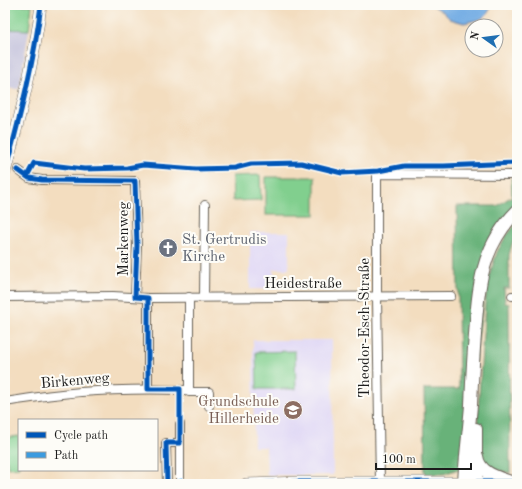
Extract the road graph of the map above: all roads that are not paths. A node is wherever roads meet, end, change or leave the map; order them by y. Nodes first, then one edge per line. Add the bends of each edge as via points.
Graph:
1 (41, 5) edge
2 (6, 167) edge
3 (18, 170) dead end
4 (517, 175) edge
5 (205, 206) dead end
6 (517, 211) edge
7 (517, 219) edge
8 (451, 296) dead end
9 (5, 297) edge
10 (136, 297) junction
11 (189, 297) junction
12 (204, 297) junction
13 (377, 297) junction
14 (148, 298) junction
15 (148, 389) junction
16 (189, 390) junction
17 (5, 402) edge
18 (209, 406) dead end
19 (180, 424) dead end
20 (180, 444) junction
21 (476, 449) junction
22 (180, 479) dead end
23 (514, 482) edge
24 (380, 483) edge
25 (470, 483) edge
26 (167, 484) edge
27 (246, 484) edge

1 - 2 main road via 26,89
3 - 10 street, Markenweg via 29,178 42,180 135,181
4 - 13 street, Theodor-Esch-Straße via 377,174
5 - 12 street
6 - 25 highway via 499,232 490,248 483,267 476,306
7 - 21 highway via 495,251 483,294
8 - 13 street, Heidestraße
9 - 10 street, Heidestraße
10 - 14 street, Heidestraße
11 - 12 street, Heidestraße
11 - 14 street, Heidestraße
11 - 16 street
12 - 13 street, Heidestraße
13 - 24 street, Theodor-Esch-Straße
14 - 15 street
15 - 16 street, Birkenweg
15 - 17 street, Birkenweg via 83,392
16 - 18 street, Birkenweg via 209,392
19 - 20 street
20 - 22 street
20 - 26 street via 166,443
21 - 23 highway via 480,467 491,475
21 - 25 highway
23 - 25 main road
24 - 25 main road
24 - 27 main road

